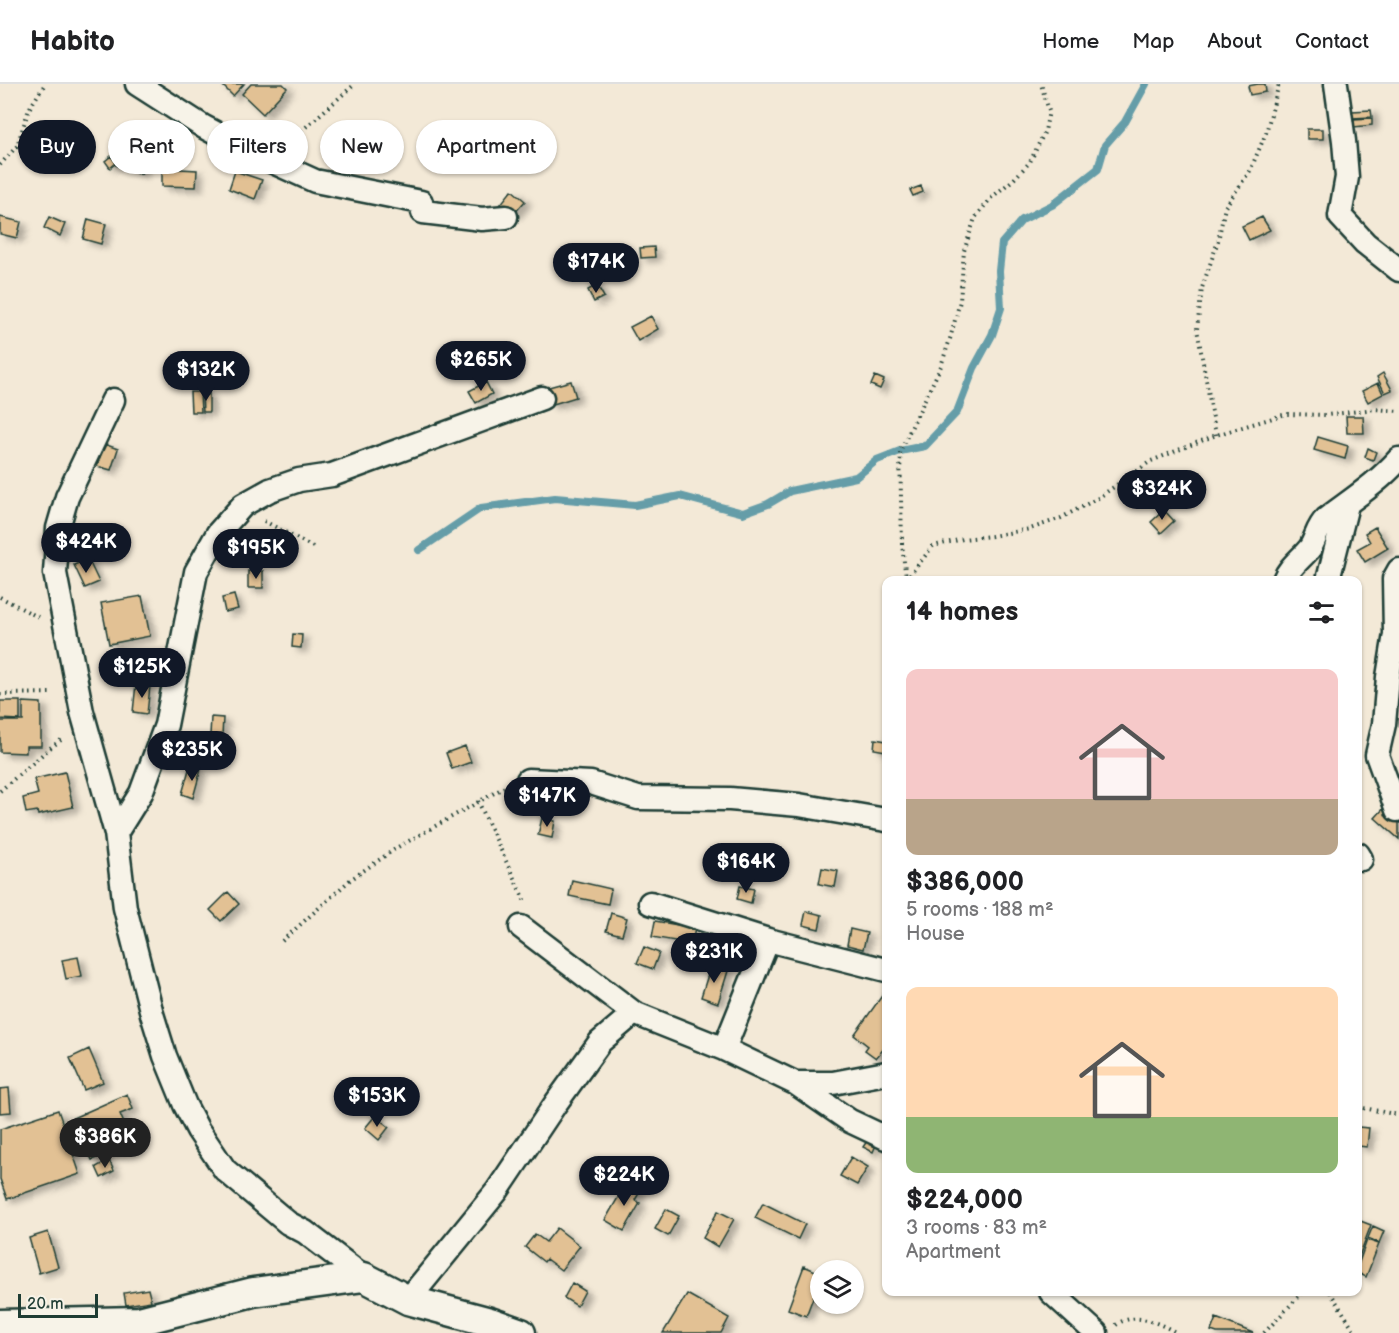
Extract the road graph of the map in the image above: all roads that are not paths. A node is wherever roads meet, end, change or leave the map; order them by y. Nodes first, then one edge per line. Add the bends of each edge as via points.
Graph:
1 (137, 84) edge
2 (1339, 88) edge
3 (506, 217) dead end
4 (1399, 270) edge
5 (542, 398) dead end
6 (113, 400) dead end
7 (1399, 459) edge
8 (1347, 505) junction
9 (1399, 570) edge
10 (1286, 576) edge
11 (1329, 576) edge
12 (528, 780) road end
13 (1397, 810) dead end
14 (882, 819) edge
15 (116, 832) junction
16 (650, 903) dead end
17 (521, 927) road end
18 (768, 940) junction
19 (882, 969) edge
20 (634, 1013) junction
21 (724, 1049) junction
22 (882, 1074) edge
23 (795, 1083) junction
24 (882, 1136) edge
25 (364, 1277) junction
26 (1063, 1296) edge
27 (408, 1300) junction
28 (0, 1324) edge
29 (142, 1327) edge
30 (1105, 1330) edge
31 (521, 1333) edge

1 - 3 street via 204,127 315,181 421,202 423,212 482,219
2 - 4 street via 1347,177 1340,216 1365,243
5 - 15 street via 332,475 270,490 243,505 218,533 196,572 166,725 141,793
6 - 15 street via 67,497 58,528 55,573 82,712
7 - 8 street
8 - 10 street via 1326,520 1315,534 1312,546
8 - 11 street
9 - 13 street via 1394,579 1395,634 1377,755
12 - 14 street via 591,783 638,798 799,805
15 - 25 street via 125,909 152,1014 165,1056 198,1130 225,1170 288,1223
16 - 18 street
17 - 20 street
18 - 19 street
18 - 21 street
20 - 21 street
20 - 27 street via 600,1042 497,1191
21 - 23 street
22 - 23 street via 833,1083
23 - 24 street via 850,1121
25 - 27 street
25 - 29 street via 253,1292
26 - 30 street
27 - 31 street
28 - 29 street

